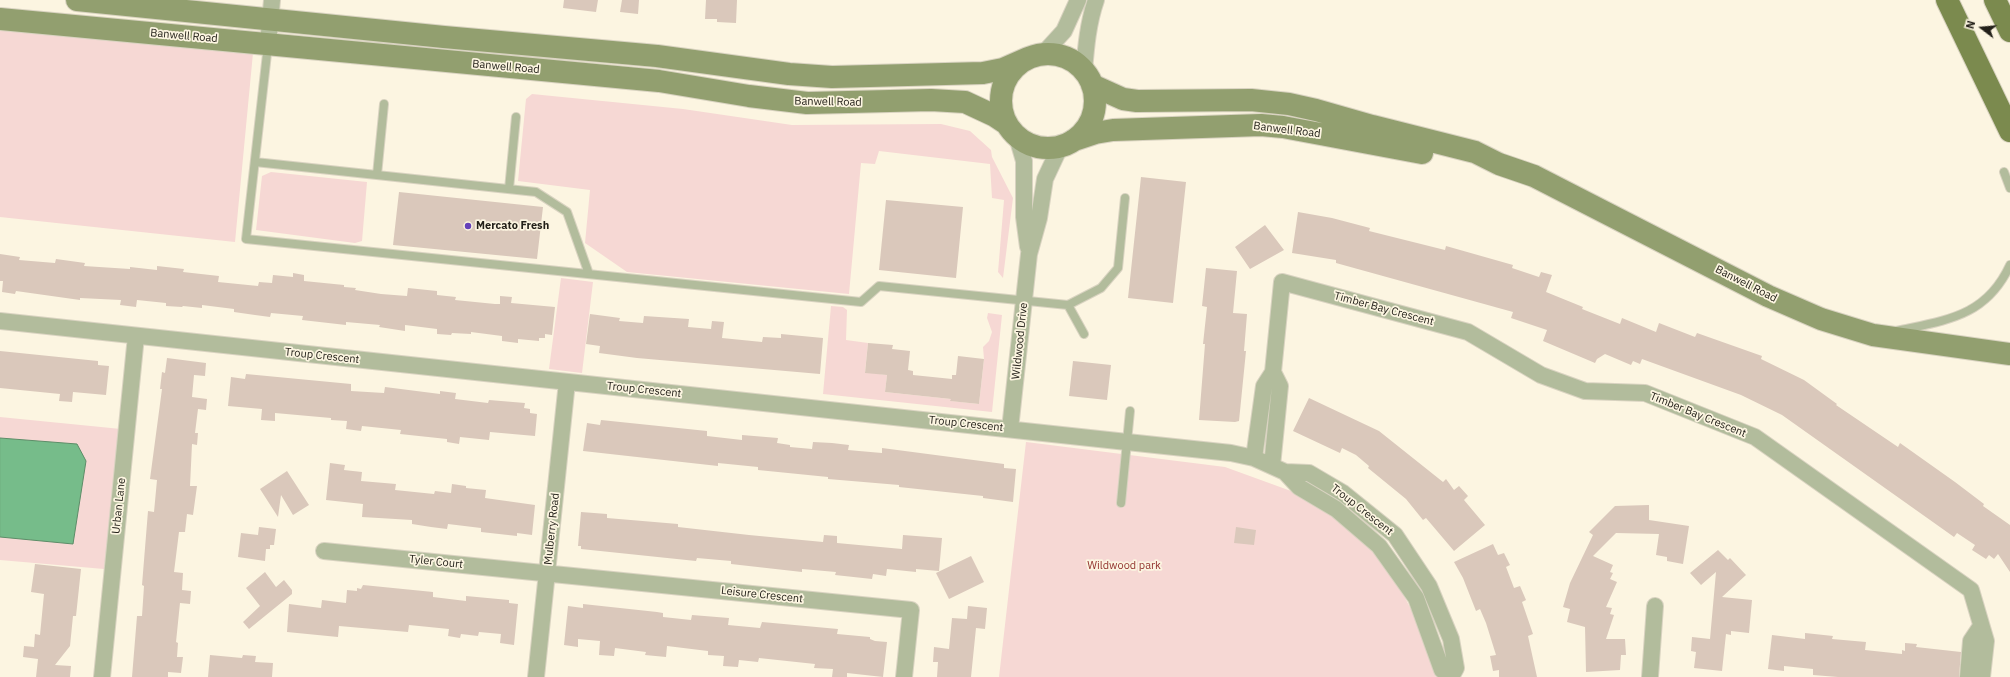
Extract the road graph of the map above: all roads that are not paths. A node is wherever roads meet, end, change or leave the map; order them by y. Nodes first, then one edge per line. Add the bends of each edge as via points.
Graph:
1 (77, 0) edge
2 (1078, 0) edge
3 (1096, 0) edge
4 (1946, 0) edge
5 (1995, 0) edge
6 (123, 2) edge
7 (271, 9) edge
8 (0, 19) edge
9 (2010, 31) edge
10 (268, 44) junction
11 (1035, 56) junction
12 (1088, 78) junction
13 (384, 104) dead end
14 (516, 117) dead end
15 (1012, 130) junction
16 (2010, 131) edge
17 (1067, 143) junction
18 (255, 162) junction
19 (1499, 164) junction
20 (2004, 172) dead end
21 (377, 175) junction
22 (2010, 188) edge
23 (509, 189) junction
24 (1125, 198) dead end
25 (1029, 254) junction
26 (2010, 265) edge
27 (589, 274) junction
28 (1024, 300) junction
29 (1068, 305) junction
30 (0, 321) edge
31 (1084, 334) dead end
32 (1873, 335) junction
33 (136, 336) junction
34 (2010, 354) edge
35 (1273, 372) junction
36 (567, 382) junction
37 (1130, 411) dead end
38 (1010, 429) junction
39 (1127, 442) junction
40 (1254, 458) junction
41 (1279, 469) junction
42 (1121, 503) dead end
43 (324, 551) dead end
44 (547, 573) junction
45 (1655, 606) dead end
46 (1981, 626) junction
47 (102, 677) edge
48 (536, 677) edge
49 (904, 677) edge
50 (1451, 677) edge
51 (1650, 677) edge
52 (1968, 677) edge
53 (1982, 677) edge

1 - 6 main road
2 - 11 street via 1064,31
3 - 12 street via 1086,48
4 - 16 main road
5 - 9 main road
6 - 7 main road
7 - 10 street
7 - 11 main road via 444,37 657,56 789,74 832,77 983,73 1003,69
8 - 10 main road, Banwell Road
10 - 15 main road, Banwell Road via 659,81 807,103 931,100 965,102 995,116
10 - 18 lane
11 - 12 main road via 1058,55 1072,61
11 - 15 main road via 1015,67 1006,80 1001,94 1002,110
12 - 17 main road via 1094,100 1092,115 1085,129
12 - 19 main road, Banwell Road via 1124,99 1138,101 1227,100 1289,104 1475,152
13 - 21 lane
14 - 23 lane
15 - 17 main road via 1030,145 1045,148
15 - 25 street, Wildwood Drive via 1024,161 1024,217
17 - 19 main road, Banwell Road via 1095,133 1113,130 1261,125
17 - 25 street, Wildwood Drive via 1045,179 1039,218
18 - 21 lane
18 - 27 lane via 246,239
19 - 32 main road, Banwell Road via 1534,176 1768,296 1821,319
20 - 22 lane
21 - 23 lane
23 - 27 lane via 536,192 567,212
24 - 29 lane via 1118,268 1101,288
25 - 28 street, Wildwood Drive
26 - 32 lane via 2005,277 1993,292 1963,315
27 - 28 lane via 861,302 879,286
28 - 29 lane
28 - 38 street, Wildwood Drive
29 - 31 lane
30 - 33 street, Troup Crescent
32 - 34 main road, Banwell Road
33 - 36 street, Troup Crescent
33 - 47 street, Urban Lane
35 - 40 street, Timber Bay Crescent via 1264,386
35 - 41 street, Timber Bay Crescent via 1280,386
35 - 46 street, Timber Bay Crescent via 1282,282 1468,332 1541,375 1585,391 1645,394 1755,437 1971,590
36 - 38 street, Troup Crescent
36 - 44 street, Mulberry Road
37 - 39 lane
38 - 39 street, Troup Crescent
39 - 40 street, Troup Crescent via 1231,453
39 - 42 lane
40 - 41 street, Troup Crescent
41 - 50 street, Troup Crescent via 1299,487 1336,509 1379,546 1416,598 1442,670
43 - 44 street, Tyler Court
44 - 48 street, Mulberry Road
44 - 49 street, Leisure Crescent via 911,610
45 - 51 street
46 - 52 street via 1972,641
46 - 53 street, Timber Bay Crescent via 1986,642

